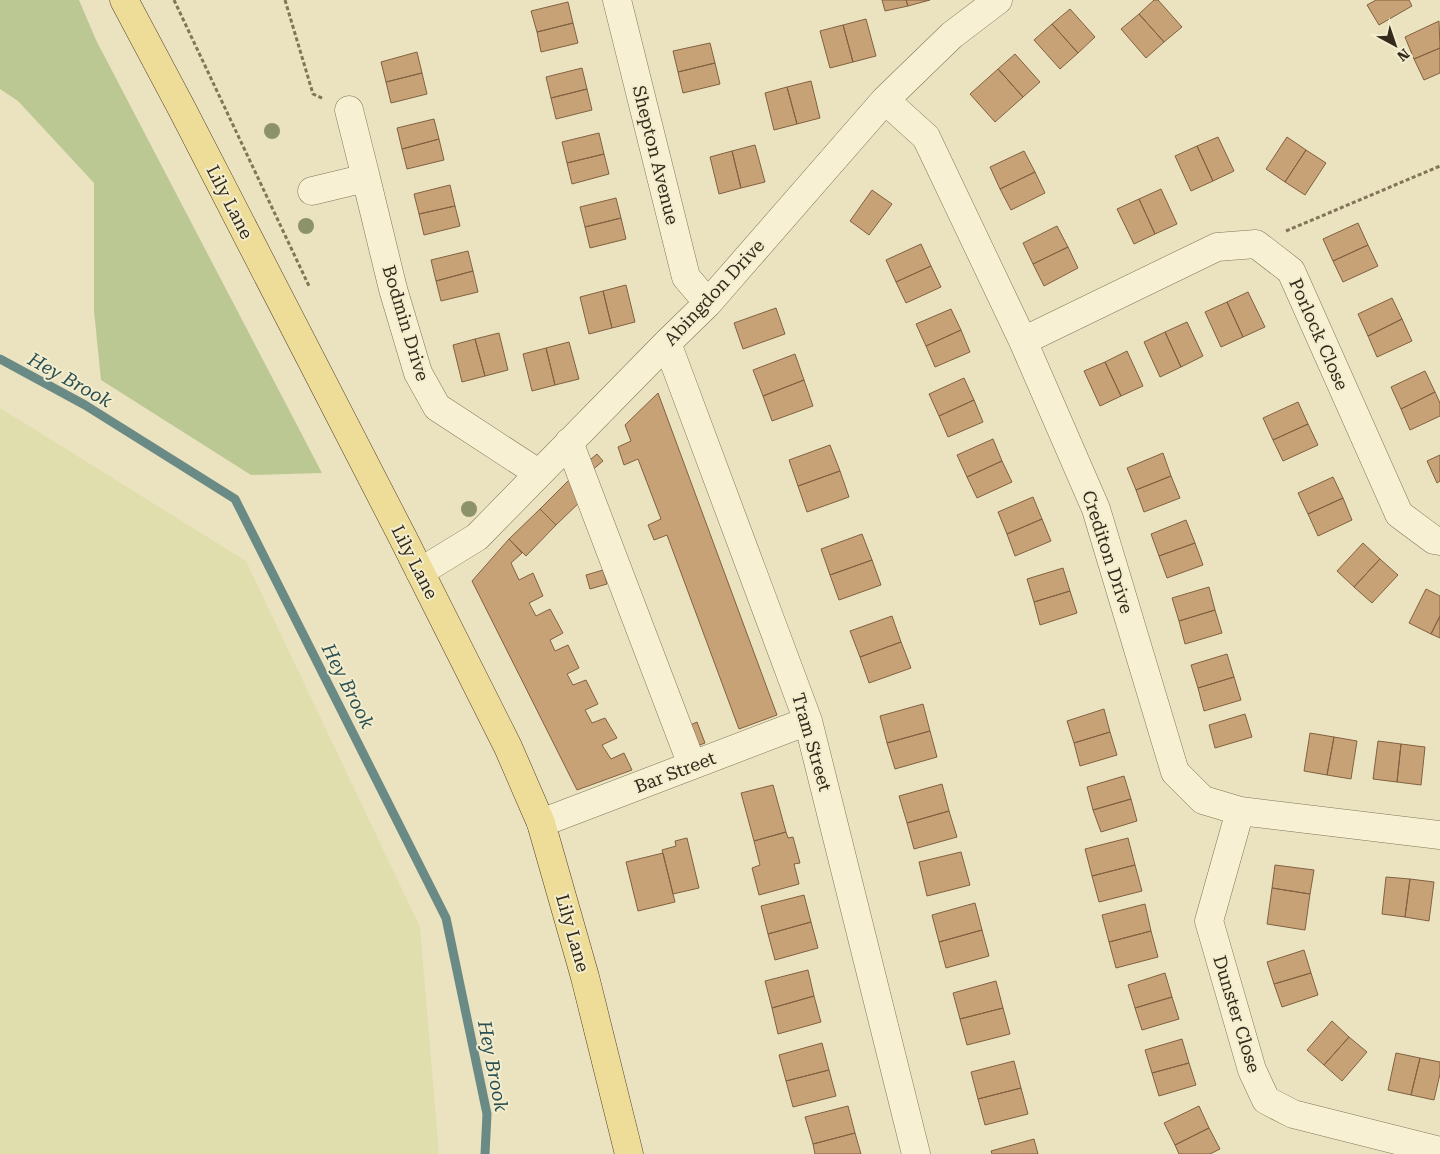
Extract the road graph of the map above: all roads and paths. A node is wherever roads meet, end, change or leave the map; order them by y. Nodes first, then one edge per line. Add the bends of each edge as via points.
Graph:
1 (124, 0) edge
2 (174, 0) edge
3 (285, 0) edge
4 (617, 0) edge
5 (998, 0) edge
6 (885, 100) junction
7 (349, 110) joint
8 (1440, 166) edge
9 (366, 178) junction
10 (312, 191) dead end
11 (1256, 244) junction
12 (310, 288) dead end
13 (708, 303) junction
14 (1024, 341) junction
15 (667, 343) junction
16 (569, 442) junction
17 (538, 473) junction
18 (1440, 541) edge
19 (420, 572) junction
20 (808, 721) junction
21 (692, 765) junction
22 (1240, 811) junction
23 (541, 823) junction
24 (1440, 835) edge
25 (1440, 1151) edge
26 (629, 1154) edge
27 (916, 1154) edge

1 - 19 main road, Lily Lane
2 - 12 path
3 - 7 path via 313,94
4 - 13 street, Shepton Avenue via 686,277
5 - 6 street, Abingdon Drive via 952,35
6 - 13 street, Abingdon Drive
6 - 14 street, Crediton Drive via 926,137
7 - 9 street, Bodmin Drive
8 - 11 path
9 - 10 street
9 - 17 street, Bodmin Drive via 393,289 418,373 437,407
11 - 14 street via 1217,247
11 - 18 street, Porlock Close via 1291,271 1399,514
13 - 15 street, Abingdon Drive
14 - 22 street, Crediton Drive via 1096,508 1175,772 1203,800
15 - 16 street, Abingdon Drive
15 - 20 street, Tram Street
16 - 17 street, Abingdon Drive
16 - 21 street
17 - 19 street, Abingdon Drive via 477,537
19 - 23 main road, Lily Lane via 508,747
20 - 21 street, Bar Street
20 - 27 street, Tram Street
21 - 23 street, Bar Street
22 - 24 street, Crediton Drive
22 - 25 street, Dunster Close via 1209,920 1252,1070 1266,1100 1293,1114
23 - 26 main road, Lily Lane via 585,977

